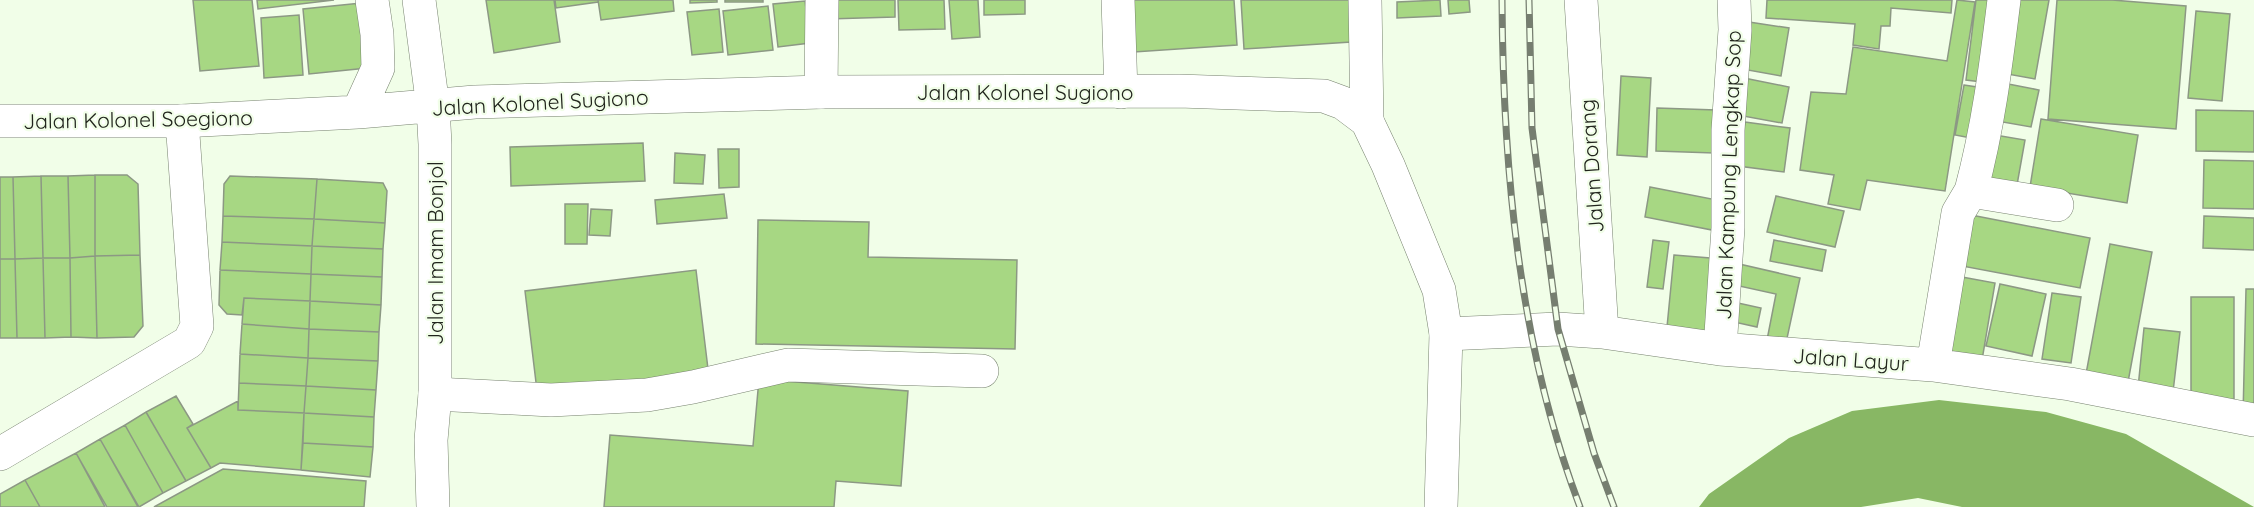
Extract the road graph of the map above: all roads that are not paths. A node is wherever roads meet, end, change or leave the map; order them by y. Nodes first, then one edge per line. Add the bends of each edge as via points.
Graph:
1 (372, 0) edge
2 (419, 0) edge
3 (822, 0) edge
4 (1118, 0) edge
5 (1365, 0) edge
6 (1581, 0) edge
7 (1734, 0) edge
8 (2004, 0) edge
9 (821, 92) junction
10 (1120, 92) junction
11 (433, 107) junction
12 (358, 112) junction
13 (276, 117) joint
14 (0, 121) edge
15 (182, 121) junction
16 (1367, 121) junction
17 (1971, 191) junction
18 (2057, 205) dead end
19 (1602, 332) junction
20 (1446, 333) junction
21 (1720, 349) junction
22 (1933, 364) junction
23 (982, 370) dead end
24 (435, 394) junction
25 (2254, 420) edge
26 (0, 454) edge
27 (433, 507) edge
28 (1441, 507) edge

1 - 12 main road via 378,68
2 - 11 main road, Jalan Imam Bonjol
3 - 9 main road
4 - 10 main road
5 - 16 main road
6 - 19 main road, Jalan Dorang
7 - 21 main road, Jalan Kampung Lengkap Sop via 1728,228
8 - 17 main road via 1993,91
9 - 10 main road, Jalan Kolonel Sugiono
9 - 11 main road, Jalan Kolonel Sugiono via 475,102
10 - 16 main road, Jalan Kolonel Sugiono via 1324,96 1343,103
11 - 12 main road, Jalan Kolonel Sugiono
11 - 24 main road, Jalan Imam Bonjol
12 - 13 main road, Jalan Kolonel Sugiono
13 - 15 main road, Jalan Kolonel Soegiono
14 - 15 main road, Jalan Kolonel Soegiono
15 - 26 main road via 197,326 193,335 189,342
16 - 20 main road, Jalan Kolonel Sugiono via 1439,290
17 - 18 main road
17 - 22 main road via 1958,213
19 - 20 main road, Jalan Layur
19 - 21 main road, Jalan Layur
20 - 28 main road, Jalan Kolonel Sugiono
21 - 22 main road, Jalan Layur
22 - 25 main road, Jalan Layur via 2070,384
23 - 24 main road via 788,365 648,395 551,400
24 - 27 main road, Jalan Imam Bonjol via 431,440

